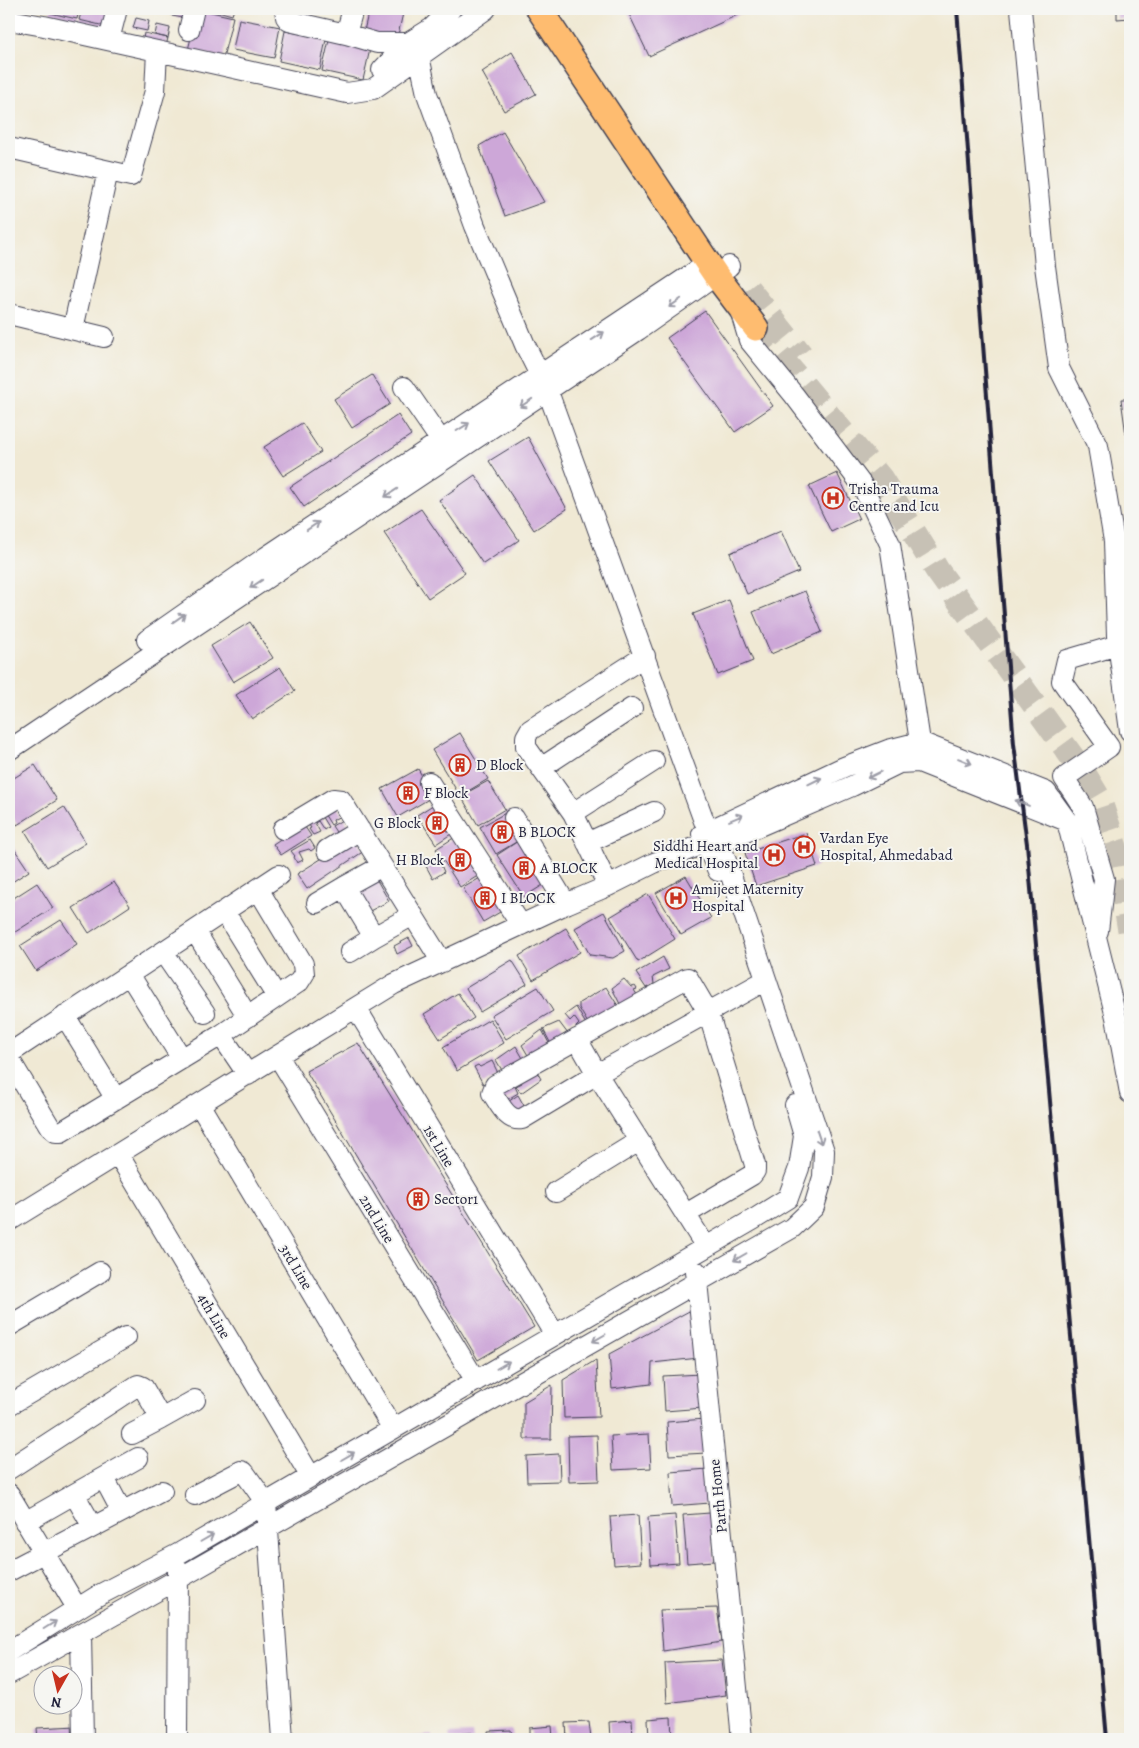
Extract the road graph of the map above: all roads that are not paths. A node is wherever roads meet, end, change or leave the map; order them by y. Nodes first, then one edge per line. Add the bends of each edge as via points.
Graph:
1 (117, 9) edge
2 (194, 9) edge
3 (285, 9) edge
4 (353, 9) edge
5 (451, 9) edge
6 (486, 9) edge
7 (539, 9) edge
8 (555, 9) edge
9 (1022, 9) edge
10 (46, 18) edge
11 (10, 25) edge
12 (189, 30) dead end
13 (346, 34) junction
14 (109, 40) junction
15 (414, 49) junction
16 (157, 51) junction
17 (250, 60) dead end
18 (9, 148) edge
19 (108, 171) junction
20 (718, 265) junction
21 (743, 296) junction
22 (9, 314) edge
23 (756, 328) tunnel mouth
24 (73, 330) junction
25 (104, 337) dead end
26 (544, 382) junction
27 (404, 387) dead end
28 (446, 448) junction
29 (1122, 540) edge
30 (1118, 645) junction
31 (645, 656) junction
32 (632, 708) dead end
33 (1130, 731) edge
34 (9, 734) edge
35 (9, 750) edge
36 (920, 752) junction
37 (654, 761) dead end
38 (541, 768) junction
39 (428, 782) dead end
40 (654, 812) dead end
41 (573, 813) junction
42 (514, 818) dead end
43 (283, 829) dead end
44 (360, 830) junction
45 (707, 837) junction
46 (588, 843) junction
47 (327, 850) dead end
48 (382, 866) junction
49 (279, 875) dead end
50 (608, 886) junction
51 (344, 887) junction
52 (258, 889) junction
53 (317, 903) dead end
54 (566, 904) junction
55 (224, 911) junction
56 (413, 915) junction
57 (521, 925) junction
58 (194, 931) junction
59 (374, 937) junction
60 (1097, 944) junction
61 (162, 952) junction
62 (350, 952) dead end
63 (442, 962) junction
64 (129, 974) junction
65 (759, 984) junction
66 (277, 997) junction
67 (356, 1008) junction
68 (708, 1012) junction
69 (205, 1013) dead end
70 (65, 1016) junction
71 (248, 1017) junction
72 (221, 1035) junction
73 (577, 1039) junction
74 (278, 1056) junction
75 (182, 1059) junction
76 (597, 1074) junction
77 (248, 1075) junction
78 (1130, 1093) edge
79 (116, 1099) junction
80 (199, 1104) junction
81 (639, 1141) junction
82 (118, 1154) junction
83 (556, 1192) dead end
84 (686, 1214) junction
85 (10, 1217) edge
86 (701, 1250) junction
87 (100, 1272) dead end
88 (698, 1281) junction
89 (9, 1326) edge
90 (555, 1335) junction
91 (126, 1337) dead end
92 (476, 1381) junction
93 (194, 1400) dead end
94 (9, 1405) edge
95 (161, 1419) junction
96 (394, 1429) junction
97 (132, 1434) dead end
98 (138, 1458) dead end
99 (9, 1469) edge
100 (104, 1478) junction
101 (311, 1478) junction
102 (162, 1491) dead end
103 (9, 1494) edge
104 (74, 1494) junction
105 (195, 1495) dead end
106 (266, 1503) junction
107 (122, 1512) junction
108 (25, 1522) junction
109 (92, 1527) junction
110 (268, 1527) junction
111 (44, 1553) junction
112 (178, 1554) junction
113 (9, 1571) edge
114 (178, 1579) junction
115 (77, 1608) junction
116 (81, 1634) junction
117 (9, 1651) edge
118 (9, 1674) edge
119 (83, 1739) edge
120 (177, 1739) edge
121 (283, 1739) edge
122 (742, 1739) edge

1 - 14 street
2 - 12 street
3 - 13 street via 289,21
4 - 13 street
5 - 15 street
6 - 15 street
7 - 20 main road
8 - 20 main road
9 - 29 street via 1045,266 1059,368 1098,446
10 - 11 street
10 - 14 street
13 - 15 street
14 - 16 street
15 - 16 street via 373,89 347,93
15 - 17 street via 370,80 352,83
15 - 26 street via 475,226
16 - 19 street via 156,90 132,176
18 - 19 street
19 - 24 street
20 - 21 main road
20 - 26 street via 638,330
21 - 23 main road
21 - 36 street via 749,340 862,485 890,544
22 - 24 street
24 - 25 street
26 - 28 street
26 - 31 street
27 - 28 street
34 -> 28 street via 266,557
28 -> 35 street
29 - 30 street
30 - 33 street
30 - 60 street via 1067,660 1062,681 1108,747 1064,778 1083,807 1104,879
31 - 38 street via 530,730 526,748
31 - 45 street
32 - 38 street
36 - 45 street via 852,786
36 - 60 street via 1067,821
37 - 41 street
38 - 41 street
39 - 57 street
40 - 46 street
41 - 46 street
42 - 54 street
43 - 44 street via 337,799 341,800
44 - 47 street
44 - 48 street
45 - 50 street
45 - 65 street
45 -> 88 street via 824,1152 823,1177 814,1208 792,1228
46 - 50 street
48 - 51 street
48 - 56 street
49 - 52 street
50 - 54 street
51 - 53 street
51 - 59 street
52 - 55 street
52 - 66 street via 303,964 304,974 299,982
54 - 57 street
55 - 58 street
55 - 66 street
56 - 59 street
56 - 63 street
57 - 63 street
58 - 61 street
58 - 71 street
59 - 62 street
60 - 78 street via 1116,1017
61 - 64 street
61 - 69 street
63 - 67 street via 394,984
64 - 70 street
64 - 75 street
65 - 68 street
65 - 86 street via 804,1136 800,1168 788,1198
66 - 71 street
67 - 74 street
67 - 90 street, 1st Line
68 - 73 street via 688,978
68 - 76 street
68 - 84 street via 755,1171
70 - 79 street
70 - 79 street via 13,1051 9,1055 10,1062 56,1132
71 - 72 street
72 - 75 street
72 - 77 street
73 - 76 street
73 - 76 street via 495,1085 492,1093 510,1118 522,1119
74 - 77 street
74 - 92 street, 2nd Line
75 - 79 street
76 - 81 street
77 - 80 street
80 - 82 street
80 - 96 street, 3rd Line
81 - 83 street
81 - 84 street
82 - 85 street
82 - 101 street, 4th Line
84 - 86 street
86 - 88 street, Parth Home
86 - 90 street
87 - 89 street
88 -> 110 street
88 - 122 street, Parth Home
92 -> 90 street
91 - 94 street
92 - 96 street
93 - 95 street
95 - 97 street
95 - 99 street via 144,1388 138,1385
101 -> 96 street
98 - 100 street
100 - 104 street
100 - 107 street
101 - 106 street
102 - 107 street
103 - 108 street
104 - 108 street
104 - 109 street
105 - 106 street via 241,1471
106 - 110 street
112 -> 106 street
107 - 109 street
108 - 111 street
109 - 111 street
110 - 114 street
110 - 121 street
111 - 113 street
111 - 115 street
112 - 114 street
112 - 115 street
114 - 116 street
114 - 120 street
117 -> 115 street
116 - 118 street
116 - 119 street

